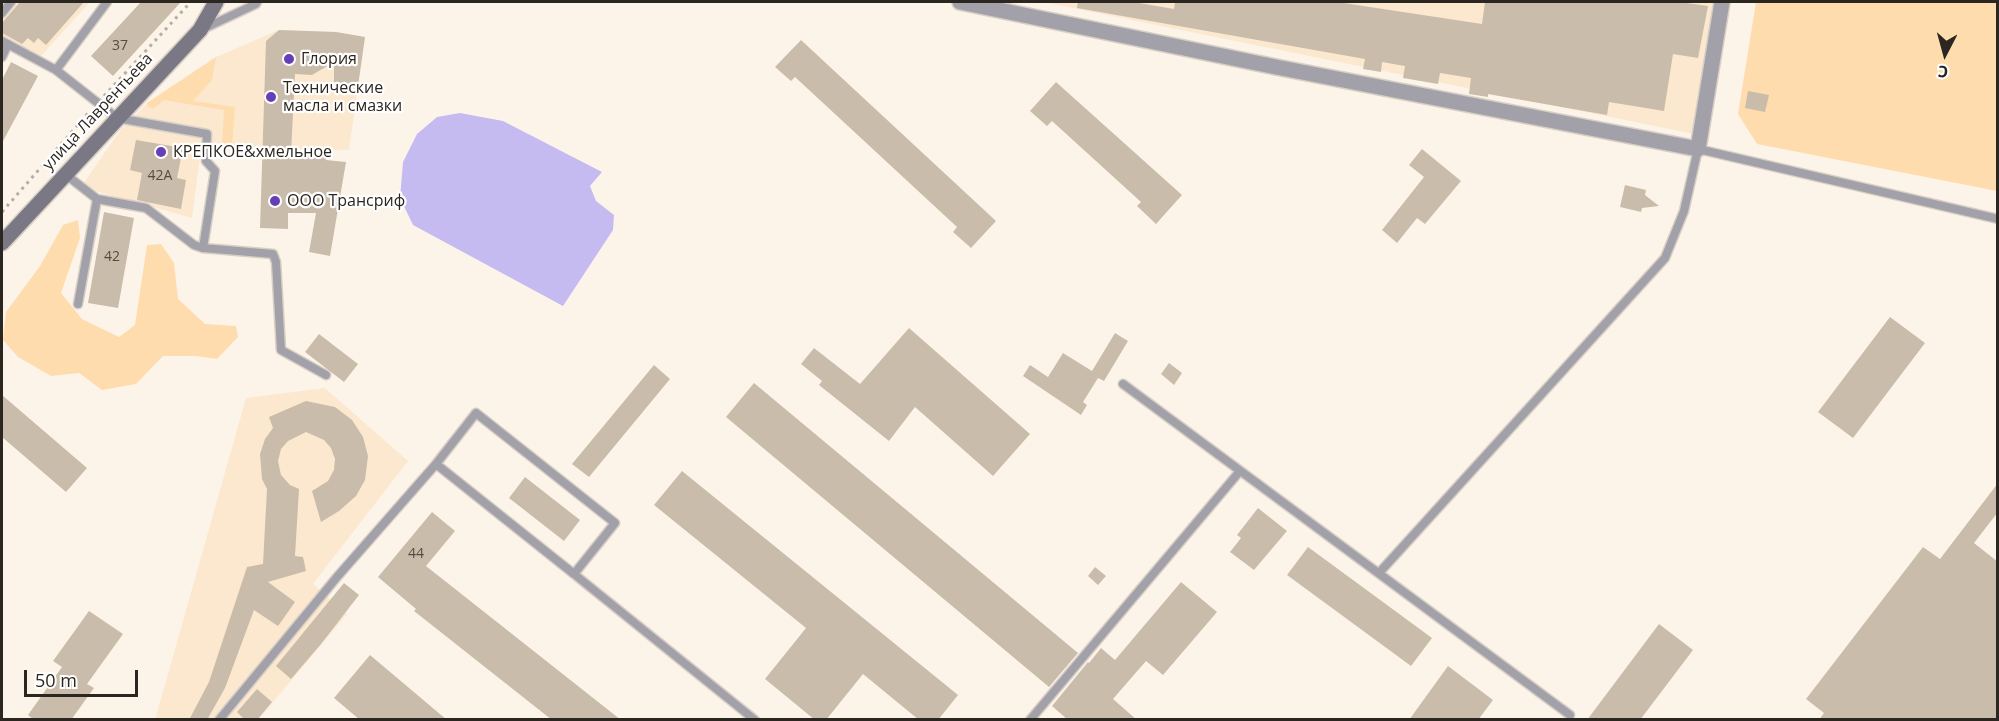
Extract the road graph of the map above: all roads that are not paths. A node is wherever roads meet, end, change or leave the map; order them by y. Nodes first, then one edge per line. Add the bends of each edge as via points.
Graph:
1 (11, 2) edge
2 (107, 2) edge
3 (216, 2) edge
4 (257, 2) edge
5 (960, 2) edge
6 (1722, 2) edge
7 (2, 14) edge
8 (200, 30) junction
9 (5, 43) edge
10 (2, 57) edge
11 (56, 70) junction
12 (117, 118) junction
13 (1698, 149) junction
14 (65, 174) junction
15 (96, 199) junction
16 (1998, 219) edge
17 (2, 243) edge
18 (203, 248) junction
19 (78, 304) dead end
20 (326, 375) dead end
21 (1123, 384) dead end
22 (436, 464) junction
23 (1240, 471) junction
24 (1379, 573) junction
25 (573, 574) junction
26 (1570, 715) dead end
27 (219, 720) edge
28 (755, 720) edge
29 (1030, 720) edge

1 - 7 lane
2 - 11 lane
3 - 8 street, улица Лаврентьева
4 - 8 lane
5 - 13 street
6 - 13 street
8 - 12 street, улица Лаврентьева
9 - 10 lane
9 - 11 lane
11 - 12 lane
12 - 14 street, улица Лаврентьева
12 - 18 lane via 207,134 206,161 215,171
13 - 16 lane
13 - 24 lane via 1684,211 1665,258
14 - 15 lane
14 - 17 street, улица Лаврентьева
15 - 18 lane via 146,208
15 - 19 lane
18 - 20 lane via 273,254 281,350
21 - 23 lane
22 - 25 lane
22 - 25 lane via 476,413 615,523
22 - 27 lane
23 - 24 lane
23 - 29 lane
24 - 26 lane
25 - 28 lane

